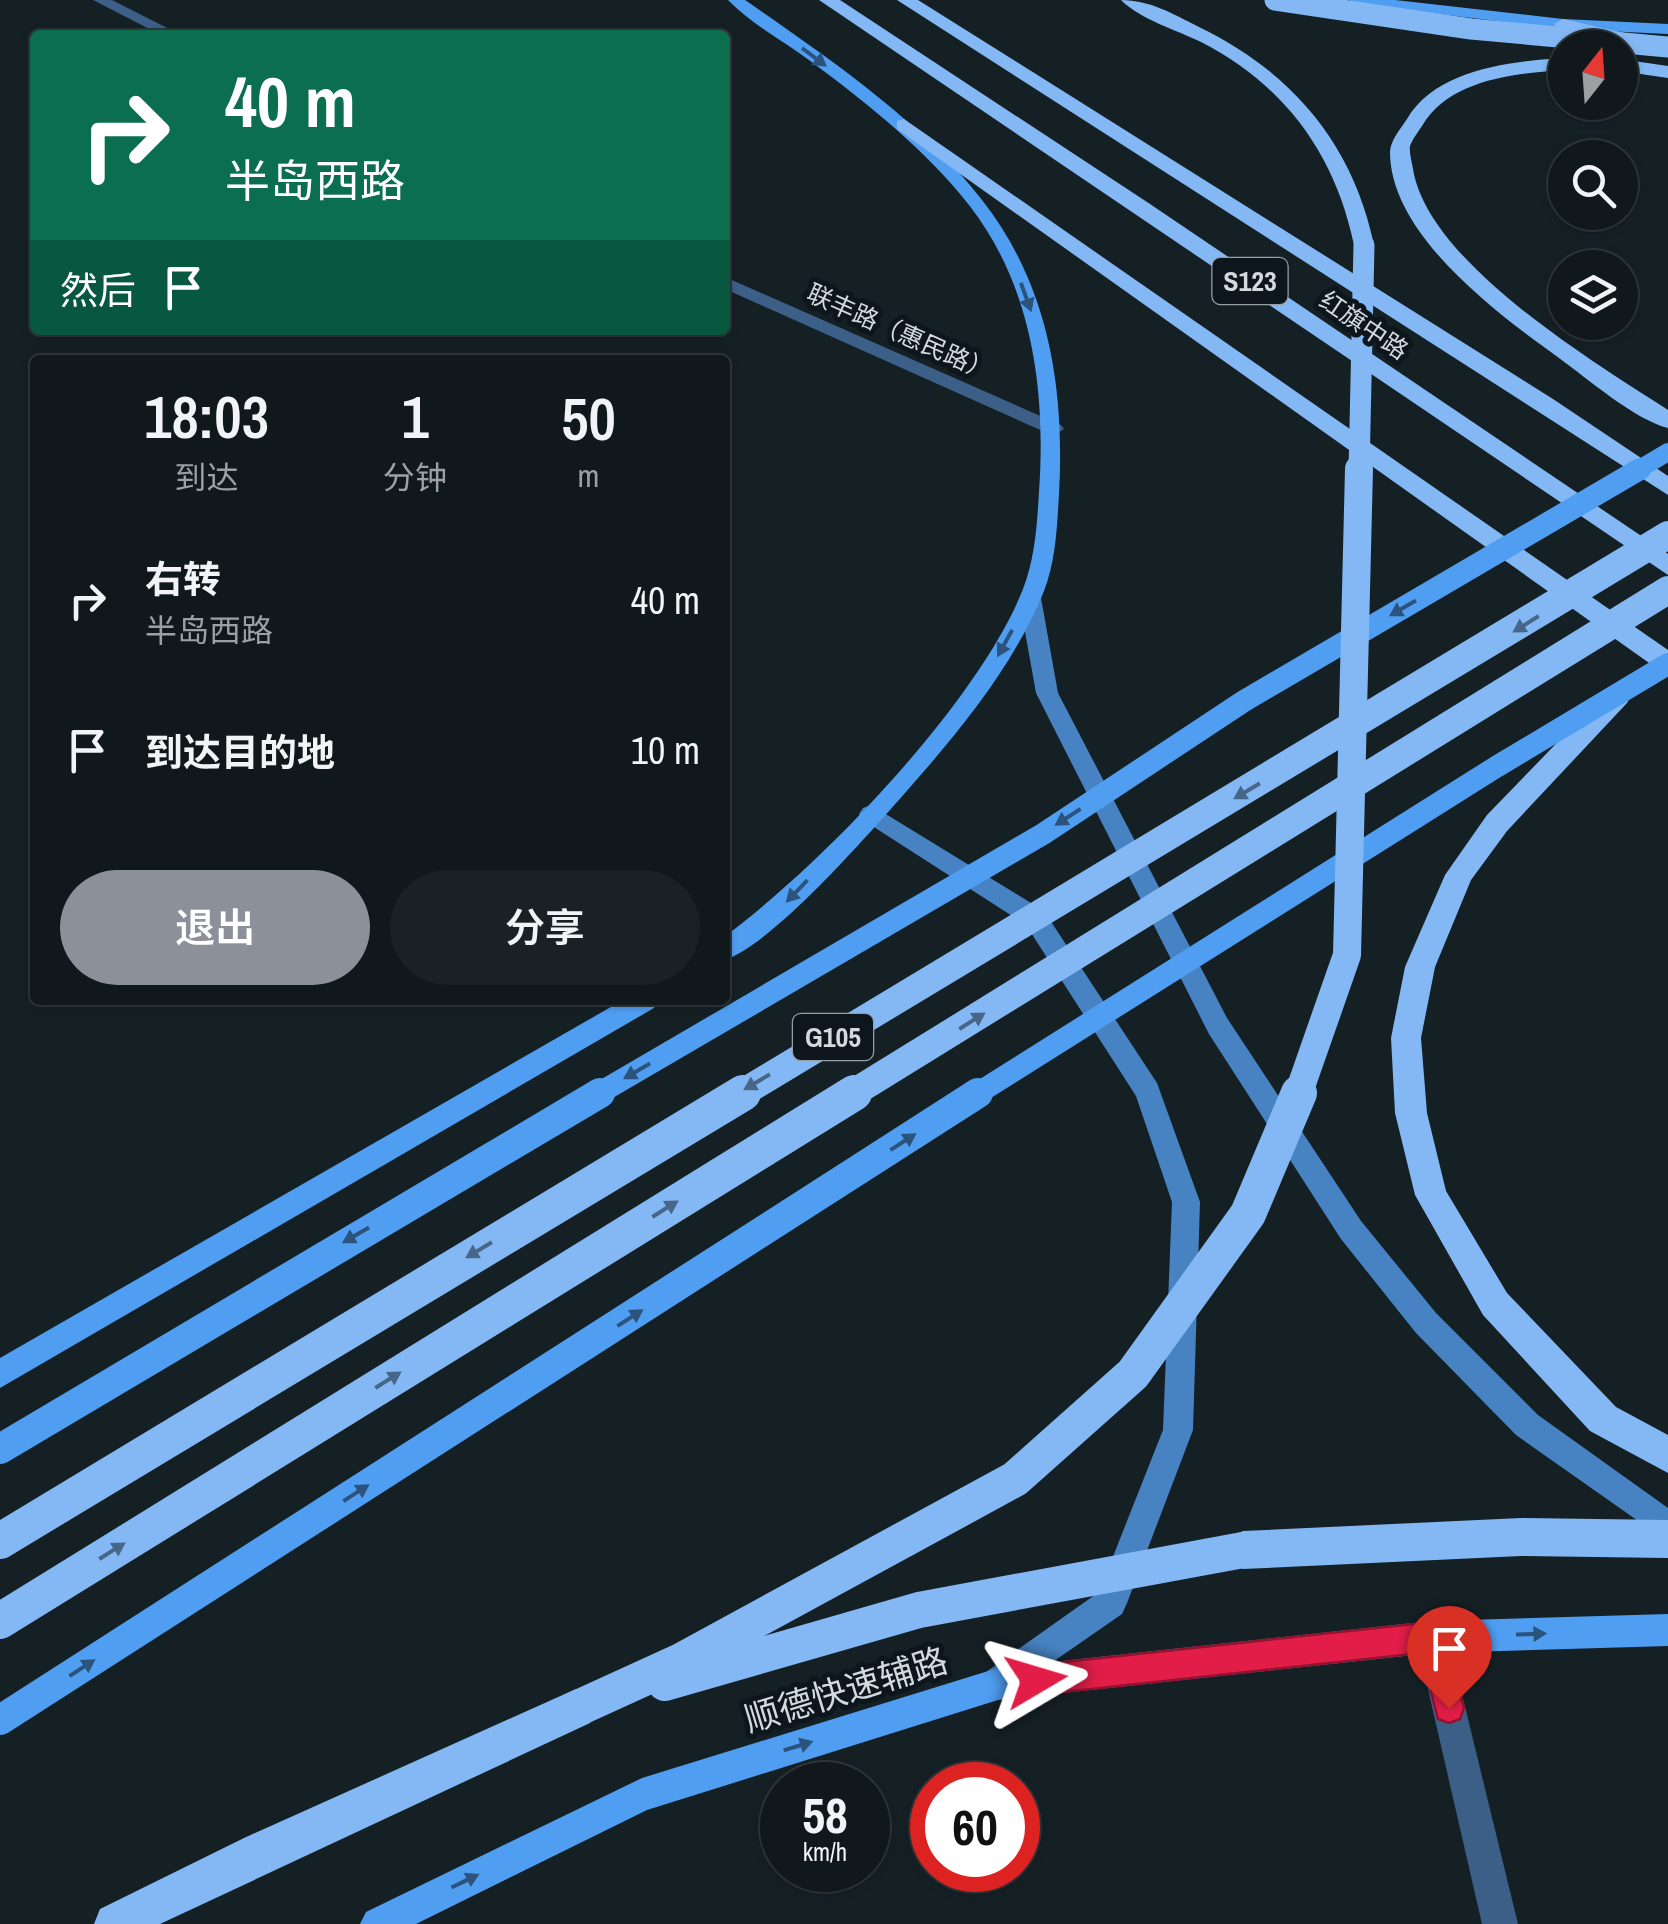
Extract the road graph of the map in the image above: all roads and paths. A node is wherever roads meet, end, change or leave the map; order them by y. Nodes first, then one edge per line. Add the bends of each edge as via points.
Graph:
1 (100, 0) edge
2 (736, 0) edge
3 (828, 0) edge
4 (906, 0) edge
5 (1130, 0) edge
6 (1275, 0) edge
7 (1356, 0) edge
8 (1563, 24) junction
9 (1668, 29) edge
10 (163, 30) edge
11 (1668, 49) edge
12 (1548, 67) edge
13 (1638, 68) edge
14 (1668, 72) edge
15 (904, 125) junction
16 (730, 284) edge
17 (1508, 307) junction
18 (1668, 403) edge
19 (1668, 421) edge
20 (1054, 428) junction
21 (1668, 452) edge
22 (1668, 487) edge
23 (1668, 535) edge
24 (1668, 566) edge
25 (1668, 590) edge
26 (1030, 598) junction
27 (1668, 664) edge
28 (1618, 696) junction
29 (871, 814) junction
30 (730, 946) edge
31 (637, 1005) edge
32 (0, 1374) edge
33 (0, 1450) edge
34 (1668, 1455) edge
35 (1668, 1527) edge
36 (1668, 1539) edge
37 (0, 1542) edge
38 (0, 1622) edge
39 (1668, 1630) edge
40 (1432, 1637) junction
41 (998, 1684) junction
42 (576, 1709) junction
43 (0, 1720) edge
44 (115, 1924) edge
45 (378, 1924) edge
46 (1500, 1924) edge

1 - 10 street
2 -> 15 main road
3 - 24 highway, 红旗中路 / S123
4 - 22 highway, 红旗中路 / S123
5 - 42 highway, bridge via 1248,62 1300,110 1340,162 1359,211 1362,474 1346,955 1312,1063 1248,1214 1133,1374 1015,1479 679,1662
6 - 11 highway, bridge via 1394,20
7 - 8 main road
8 - 9 main road
8 - 11 highway
12 - 17 highway via 1484,76 1441,92 1409,121 1397,146 1400,178 1415,215
13 - 14 highway
15 -> 20 main road via 979,207 1023,284 1049,365
15 - 27 highway
16 - 20 street, 联丰路（惠民路）
17 - 18 highway
17 - 19 highway
20 - 26 main road via 1044,556
21 -> 33 main road, bridge via 1244,701 1044,834
23 -> 37 highway, G105, bridge
38 -> 25 highway, bridge
26 -> 29 main road via 988,674
26 - 35 street via 1047,694 1218,1026 1351,1230 1426,1323 1526,1424
27 - 28 main road, bridge
28 - 34 highway via 1497,822 1460,875 1420,966 1406,1038 1408,1076 1431,1196 1494,1304 1603,1419
43 -> 28 main road, bridge via 1076,1031
29 -> 30 main road via 772,917
29 - 41 street via 1034,918 1148,1091 1186,1202 1178,1430 1111,1603
31 - 32 main road
36 - 42 highway, bridge via 1521,1537 1243,1550 919,1610
40 -> 39 main road, 顺德快速辅路
40 - 41 main road, 顺德快速辅路
40 - 46 street
45 -> 41 main road, 顺德快速辅路 via 642,1794
42 - 44 highway

